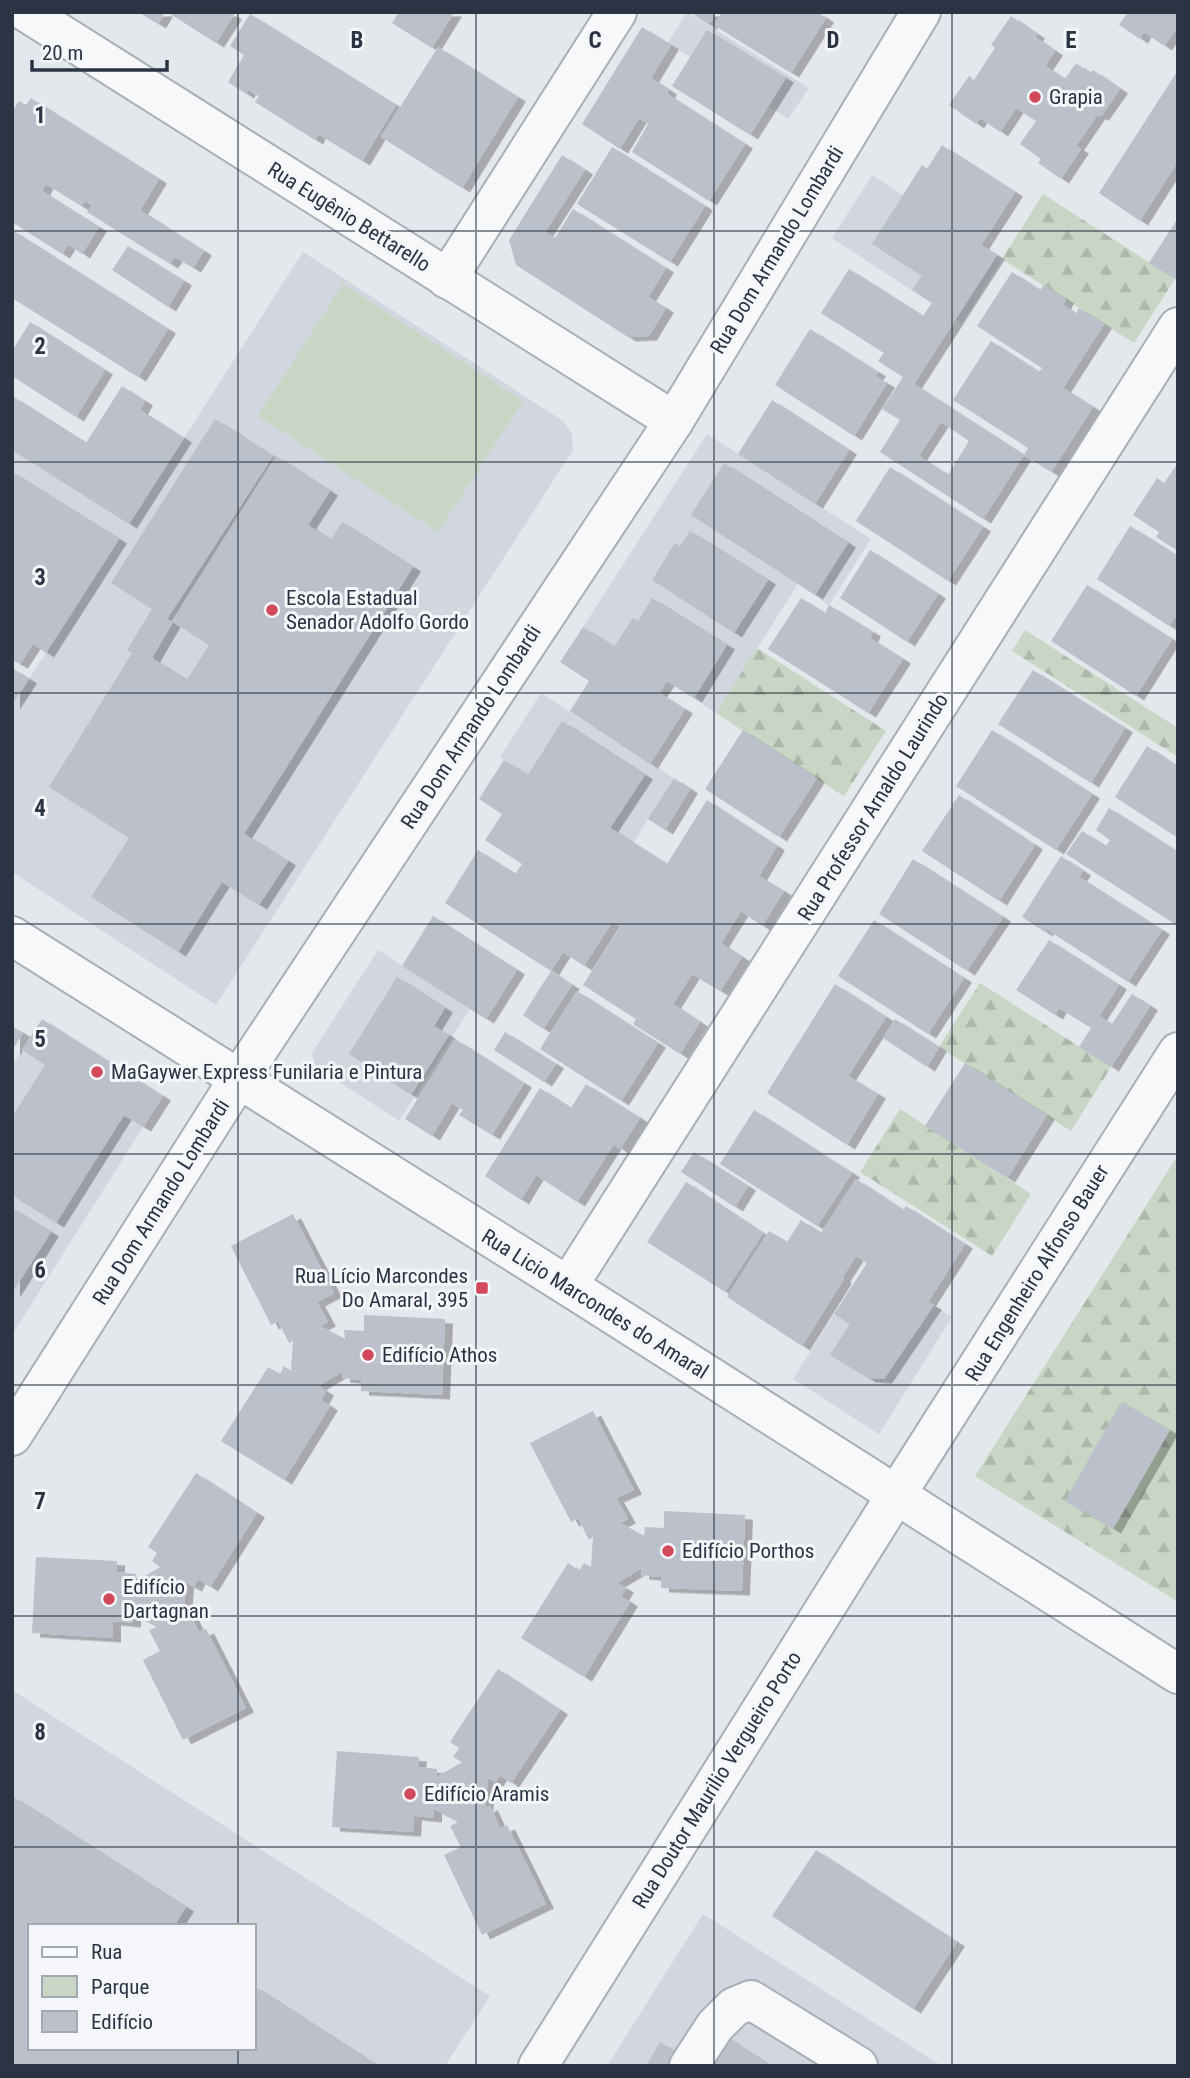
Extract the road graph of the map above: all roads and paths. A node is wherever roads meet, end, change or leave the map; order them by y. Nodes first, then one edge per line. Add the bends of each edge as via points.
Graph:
1 (26, 12) edge
2 (617, 12) edge
3 (921, 12) edge
4 (447, 279) junction
5 (1178, 327) edge
6 (674, 421) junction
7 (12, 936) edge
8 (1178, 1052) edge
9 (238, 1080) junction
10 (568, 1286) junction
11 (12, 1436) edge
12 (896, 1495) junction
13 (1178, 1674) edge
14 (538, 2066) edge
15 (689, 2066) edge
16 (858, 2066) edge

1 - 4 street, Rua Eugênio Bettarello
2 - 4 street
3 - 6 street, Rua Dom Armando Lombardi
4 - 6 street, Rua Eugênio Bettarello
5 - 10 street, Rua Professor Arnaldo Laurindo
6 - 9 street, Rua Dom Armando Lombardi
7 - 9 street, Rua Licio Marcondes do Amaral
8 - 12 street, Rua Engenheiro Alfonso Bauer
9 - 10 street, Rua Licio Marcondes do Amaral
9 - 11 street, Rua Dom Armando Lombardi
10 - 12 street, Rua Licio Marcondes do Amaral
12 - 13 street, Rua Licio Marcondes do Amaral
12 - 14 street, Rua Doutor Maurilio Vergueiro Porto
15 - 16 street via 715,2026 734,2007 751,2000

